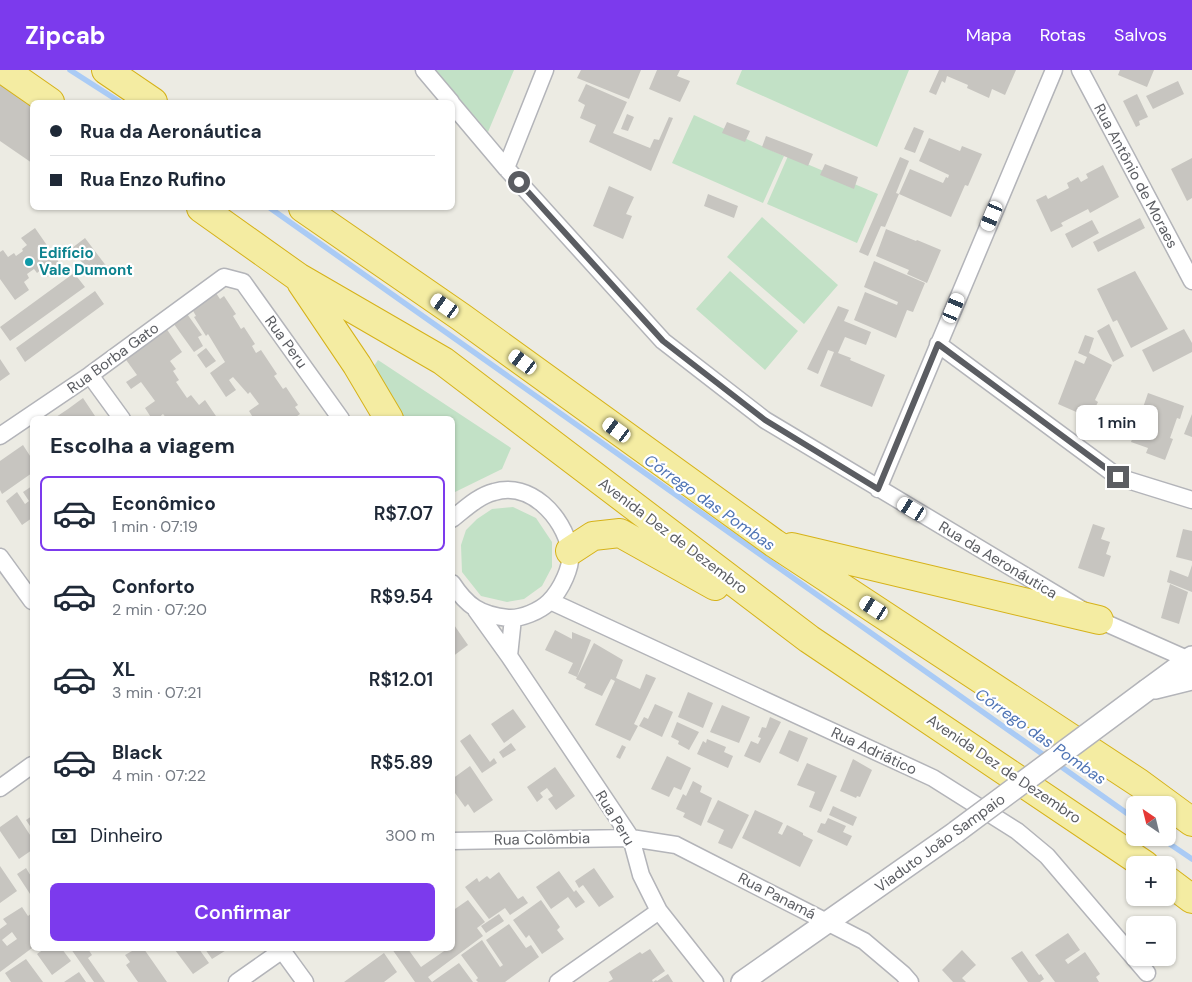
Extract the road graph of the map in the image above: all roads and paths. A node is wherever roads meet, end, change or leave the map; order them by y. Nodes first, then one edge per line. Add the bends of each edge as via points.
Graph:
1 (4, 70) edge
2 (106, 70) edge
3 (424, 70) edge
4 (545, 70) edge
5 (1054, 70) edge
6 (1080, 70) edge
7 (47, 100) edge
8 (150, 100) edge
9 (449, 100) edge
10 (455, 107) edge
11 (506, 168) junction
12 (204, 210) edge
13 (307, 210) edge
14 (224, 277) joint
15 (298, 277) junction
16 (1192, 281) edge
17 (938, 344) junction
18 (90, 375) junction
19 (120, 416) edge
20 (339, 416) edge
21 (387, 416) edge
22 (0, 436) edge
23 (878, 489) junction
24 (1192, 500) edge
25 (455, 517) edge
26 (774, 543) junction
27 (570, 551) junction
28 (0, 557) edge
29 (455, 587) edge
30 (30, 598) edge
31 (550, 601) junction
32 (476, 610) junction
33 (513, 618) junction
34 (1099, 620) junction
35 (809, 639) junction
36 (509, 656) junction
37 (1190, 665) edge
38 (30, 766) edge
39 (0, 788) edge
40 (1192, 822) edge
41 (631, 838) junction
42 (455, 841) edge
43 (1132, 856) edge
44 (1176, 887) edge
45 (1192, 899) edge
46 (659, 911) junction
47 (829, 923) junction
48 (279, 951) edge
49 (283, 951) edge
50 (1147, 973) dead end
51 (238, 982) edge
52 (305, 982) edge
53 (558, 982) edge
54 (715, 982) edge
55 (742, 982) edge
56 (910, 982) edge

1 - 7 highway
2 - 8 highway
3 - 9 street, Rua da Aeronáutica
4 - 11 street
5 - 17 street
6 - 16 street, Rua Antônio de Moraes
10 - 11 street, Rua da Aeronáutica
11 - 23 street, Rua da Aeronáutica via 663,341 765,420
12 - 15 highway, Avenida Dez de Dezembro
13 - 26 highway
14 - 18 street, Rua Borba Gato
14 - 20 street, Rua Peru via 243,282
15 - 21 highway
15 - 35 highway, Avenida Dez de Dezembro via 443,361
17 - 23 street
17 - 24 street via 1118,477
18 - 19 street
18 - 22 street, Rua Borba Gato
23 - 34 street, Rua da Aeronáutica
25 - 27 street via 493,492 512,489 539,500 553,514
26 - 34 highway
26 - 40 highway via 1139,783
27 - 31 street via 562,583
27 - 35 highway via 593,536 620,533
28 - 30 street
29 - 32 street, Rua Peru
31 - 33 street via 536,611
31 - 50 street, Rua Adriático via 933,778 1017,831 1047,856
32 - 33 street
32 - 36 street, Rua Peru
33 - 36 street
34 - 37 street, Rua da Aeronáutica
35 - 43 highway, Avenida Dez de Dezembro
36 - 41 street, Rua Peru
37 - 47 street, Viaduto João Sampaio, bridge via 1147,690
38 - 39 street
41 - 42 street, Rua Colômbia
41 - 46 street, Rua Peru via 641,874
41 - 47 street, Rua Panamá via 676,845
44 - 45 highway
46 - 53 street
46 - 54 street, Rua Peru
47 - 55 street, Viaduto João Sampaio
47 - 56 street, Rua Panamá via 864,941
48 - 51 street
49 - 52 street

